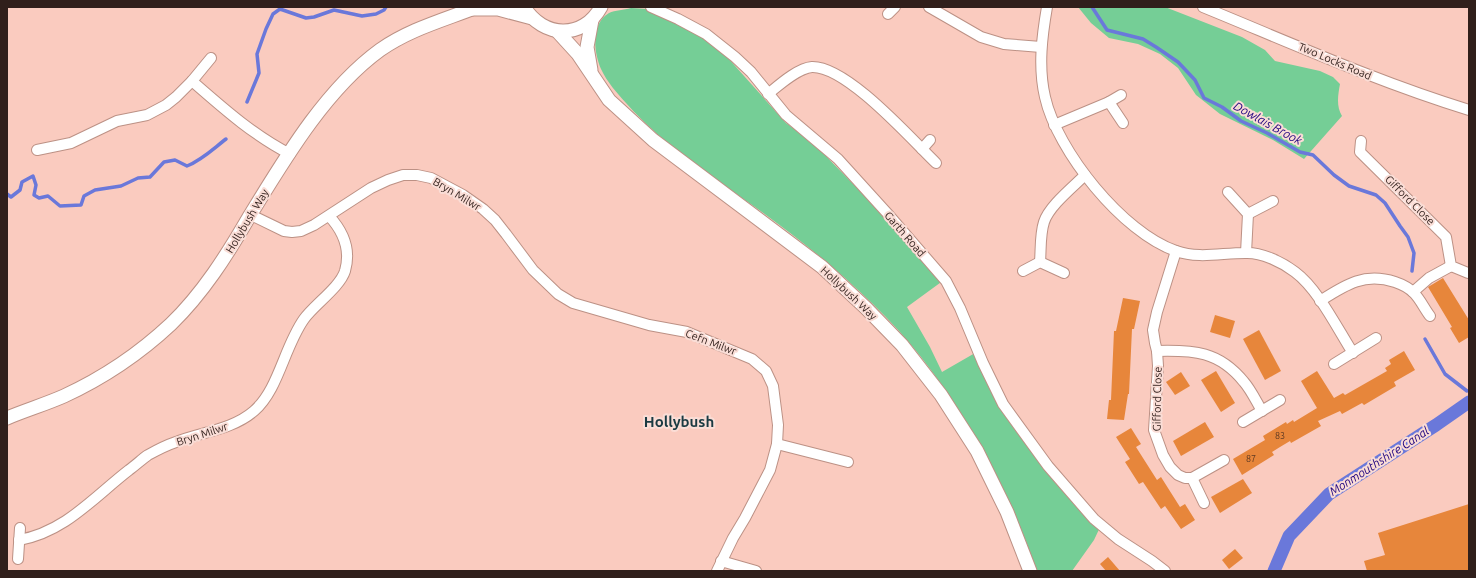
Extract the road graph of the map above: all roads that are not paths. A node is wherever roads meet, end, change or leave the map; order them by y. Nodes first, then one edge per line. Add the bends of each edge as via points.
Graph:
1 (524, 7) edge
2 (651, 7) edge
3 (929, 7) edge
4 (1047, 7) edge
5 (1203, 7) edge
6 (475, 8) edge
7 (600, 11) edge
8 (1223, 11) edge
9 (532, 18) junction
10 (557, 31) junction
11 (1041, 47) junction
12 (211, 58) dead end
13 (593, 77) junction
14 (192, 81) junction
15 (768, 94) junction
16 (1121, 95) dead end
17 (1109, 102) junction
18 (1469, 110) edge
19 (1123, 123) dead end
20 (1054, 125) junction
21 (930, 140) dead end
22 (1361, 141) dead end
23 (922, 149) junction
24 (37, 150) dead end
25 (290, 154) junction
26 (936, 163) dead end
27 (1085, 175) junction
28 (1228, 192) dead end
29 (1273, 201) dead end
30 (1248, 214) junction
31 (251, 215) junction
32 (329, 216) junction
33 (1176, 252) junction
34 (1246, 253) junction
35 (1040, 262) junction
36 (1451, 266) junction
37 (1023, 271) dead end
38 (1064, 273) dead end
39 (1468, 273) dead end
40 (1413, 292) junction
41 (558, 294) joint
42 (1320, 301) junction
43 (1430, 316) dead end
44 (1376, 338) dead end
45 (1157, 351) junction
46 (1353, 353) junction
47 (1334, 364) dead end
48 (1280, 400) dead end
49 (1262, 411) junction
50 (7, 418) edge
51 (1243, 422) dead end
52 (777, 444) junction
53 (1224, 460) dead end
54 (848, 462) dead end
55 (1192, 478) junction
56 (1204, 503) dead end
57 (20, 528) dead end
58 (19, 540) junction
59 (18, 559) dead end
60 (719, 566) edge
61 (756, 571) edge
62 (1030, 571) edge
63 (1165, 571) edge

1 - 9 street, Hollybush Way
2 - 15 street, Garth Road via 706,34 735,57
3 - 11 street via 981,37 1004,44
4 - 11 street
5 - 8 street, Two Locks Road
6 - 9 street, Hollybush Way via 498,9
6 - 25 street, Hollybush Way via 414,30 380,50 331,97
7 - 10 street, Hollybush Way via 576,29
7 - 13 street, Hollybush Way via 587,47
8 - 18 street, Two Locks Road via 1356,70
9 - 10 street, Hollybush Way via 541,26
10 - 13 street, Hollybush Way via 578,54
11 - 20 street via 1045,97
12 - 14 street
13 - 62 street, Hollybush Way via 609,100 652,140 822,267 902,345 941,395 977,451 1007,512
14 - 24 street via 166,105 147,115 117,121 71,143
14 - 25 street via 234,118
15 - 23 street via 802,70 812,67 823,68 864,93
15 - 63 street, Garth Road via 786,115 838,159 946,281 1003,404 1048,466 1094,519
16 - 17 street
17 - 19 street
17 - 20 street
20 - 27 street
21 - 23 street
22 - 36 street, Gifford Close via 1360,152 1446,236
23 - 26 street
25 - 31 street, Hollybush Way
27 - 33 street via 1135,227 1154,241
27 - 35 street via 1051,210 1045,220
28 - 30 street
29 - 30 street
30 - 34 street
31 - 32 street, Bryn Milwr via 273,227 292,232 302,231
31 - 50 street, Hollybush Way via 202,289 172,323 145,346 102,376 74,391
32 - 41 street, Bryn Milwr via 371,188 388,180 403,175 431,178 483,209 495,220 533,270
32 - 58 street, Bryn Milwr via 341,231 346,244 345,272 339,282 304,318 290,342 269,394 254,412 220,429 176,442 148,455 75,515 34,538
33 - 34 street via 1203,257
33 - 45 street, Gifford Close via 1153,330
34 - 42 street via 1264,256 1295,272
35 - 37 street
35 - 38 street
36 - 39 street
36 - 40 street via 1429,278
40 - 42 street via 1383,278 1366,278 1349,284
40 - 43 street
41 - 52 street, Cefn Milwr via 573,303 617,317 687,332 752,359 766,371 773,386 778,425
42 - 46 street
44 - 46 street
45 - 49 street, Gifford Close via 1180,350 1202,353 1232,368 1245,383
45 - 55 street, Gifford Close via 1154,417 1156,435 1170,468 1178,475
46 - 47 street
48 - 49 street
49 - 51 street
52 - 54 street
52 - 60 street, Cefn Milwr via 770,470
53 - 55 street
55 - 56 street
57 - 58 street
58 - 59 street
60 - 61 street, Cefn Milwr

